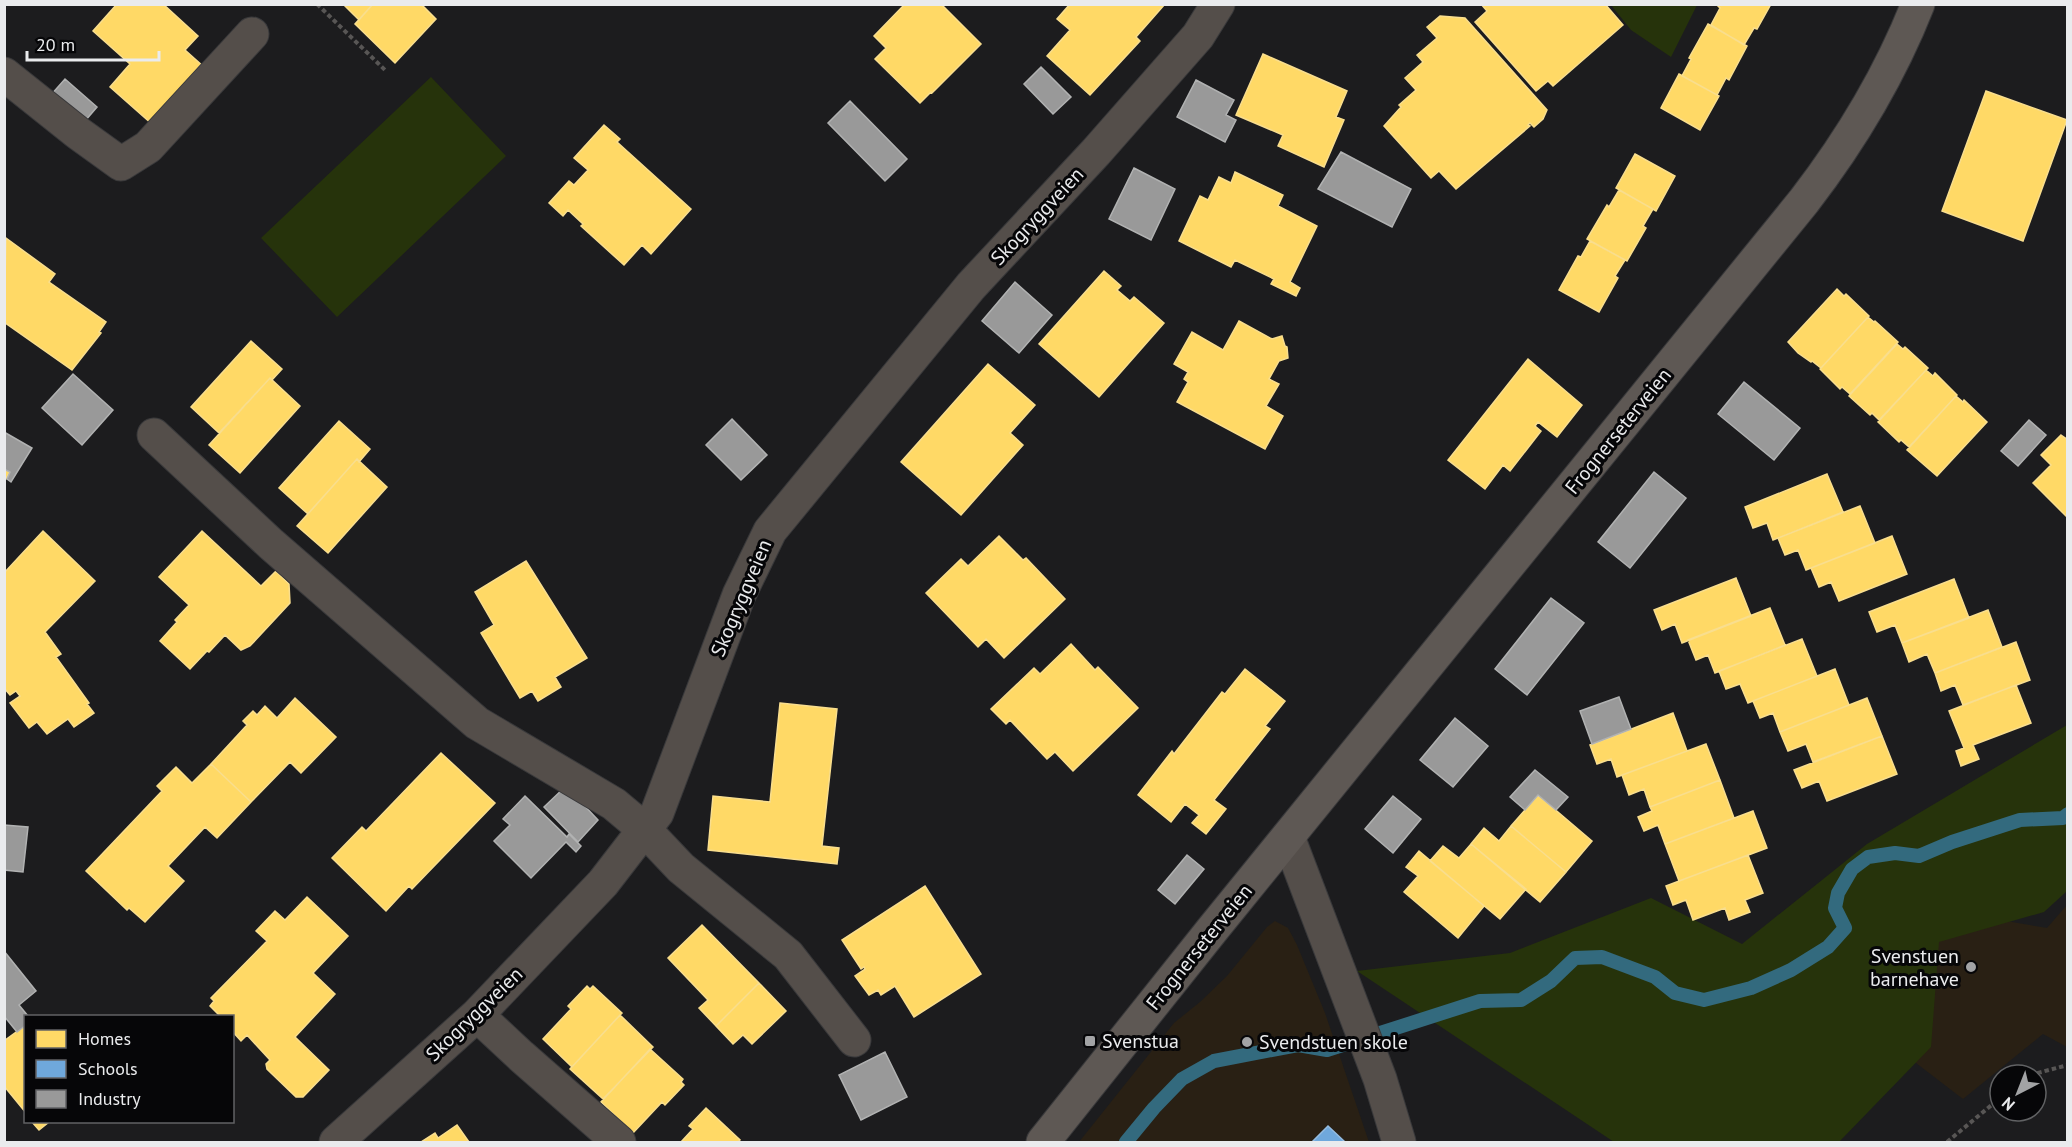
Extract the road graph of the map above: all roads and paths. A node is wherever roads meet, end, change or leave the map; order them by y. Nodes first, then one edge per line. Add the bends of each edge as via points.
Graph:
1 (317, 4) edge
2 (1218, 4) edge
3 (1918, 4) edge
4 (252, 34) dead end
5 (385, 70) dead end
6 (4, 74) edge
7 (154, 435) dead end
8 (645, 830) junction
9 (1288, 837) junction
10 (477, 1015) junction
11 (854, 1040) dead end
12 (2067, 1065) edge
13 (2048, 1070) edge
14 (1988, 1108) edge
15 (336, 1143) edge
16 (619, 1143) edge
17 (1043, 1143) edge
18 (1399, 1143) edge
19 (1947, 1143) edge

1 - 5 path
2 - 8 street, Skogryggveien via 1198,36 1128,116 971,286 770,531 739,595 657,813
3 - 9 main road, Frognerseterveien via 1879,88 1833,164
4 - 6 street via 148,147 121,164
7 - 8 street via 271,544 477,723 614,804
8 - 10 street, Skogryggveien via 603,883
8 - 11 street via 681,868 788,955
9 - 17 main road, Frognerseterveien
9 - 18 street via 1380,1079
10 - 15 street, Skogryggveien
10 - 16 street
12 - 13 path
14 - 19 path

